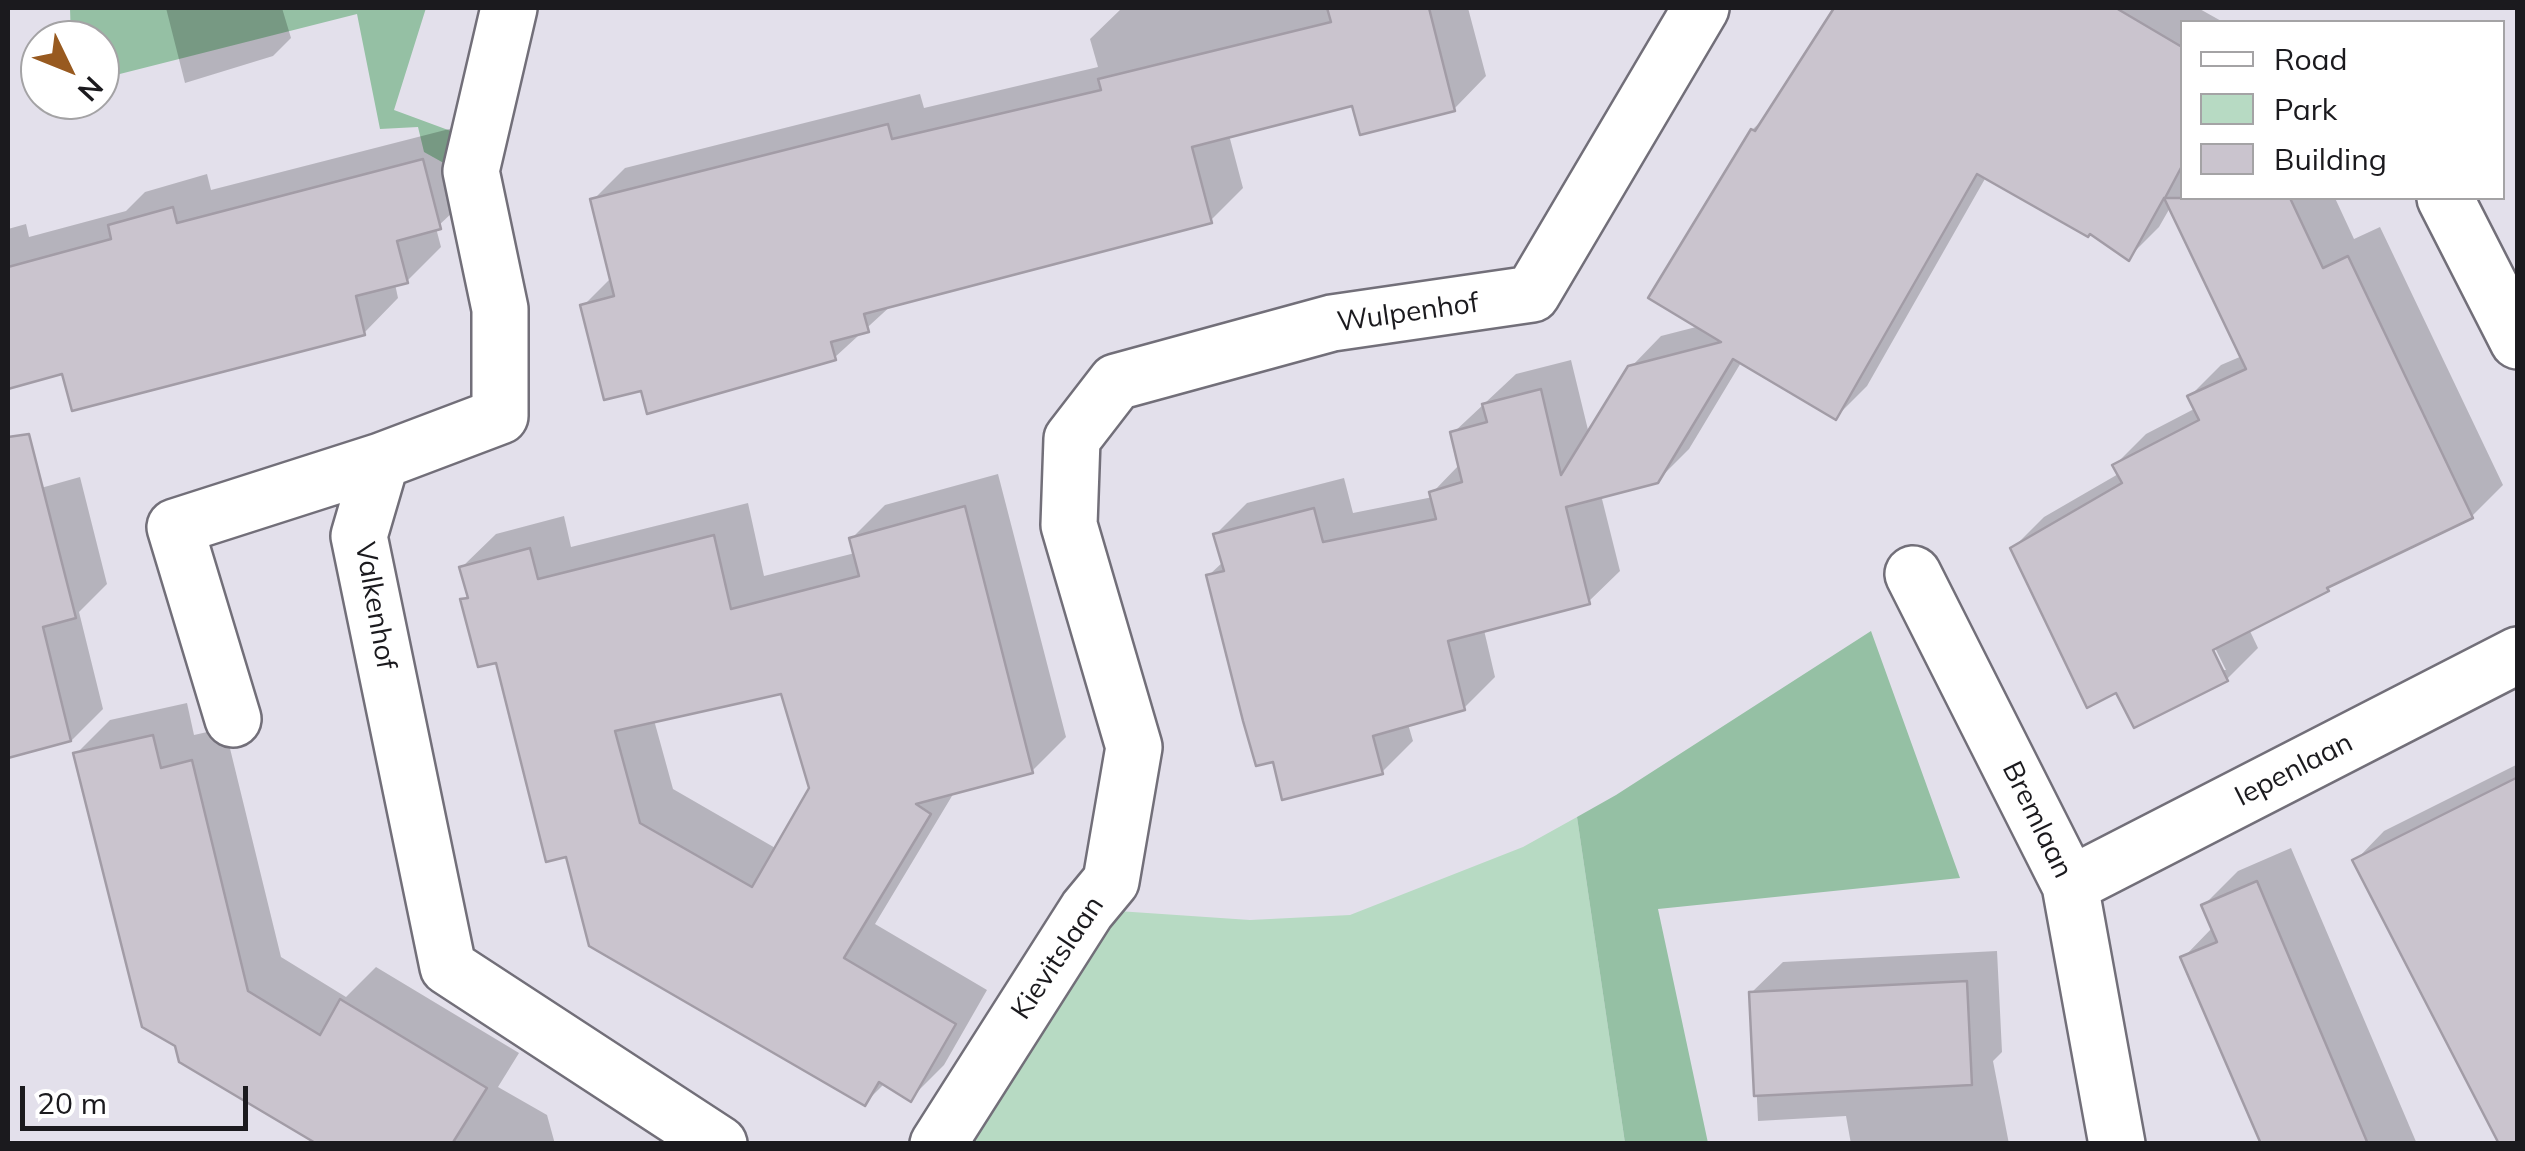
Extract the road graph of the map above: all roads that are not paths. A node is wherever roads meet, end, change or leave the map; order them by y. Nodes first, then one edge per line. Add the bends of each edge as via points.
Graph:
1 (508, 8) edge
2 (1701, 8) edge
3 (2447, 200) edge
4 (2518, 340) edge
5 (381, 461) junction
6 (1069, 525) joint
7 (1913, 574) dead end
8 (2518, 655) edge
9 (232, 718) dead end
10 (2070, 885) junction
11 (719, 1144) edge
12 (938, 1144) edge
13 (2117, 1144) edge

1 - 5 street via 471,171 500,309 500,416
2 - 6 street, Wulpenhof via 1532,294 1332,323 1116,382 1072,439
3 - 4 street
5 - 9 street via 175,527
5 - 11 street, Valkenhof via 359,536 448,968
6 - 12 street, Kievitslaan via 1134,747 1111,882 1086,910
7 - 10 street, Bremlaan
8 - 10 street, Iepenlaan
10 - 13 street, Bremlaan

